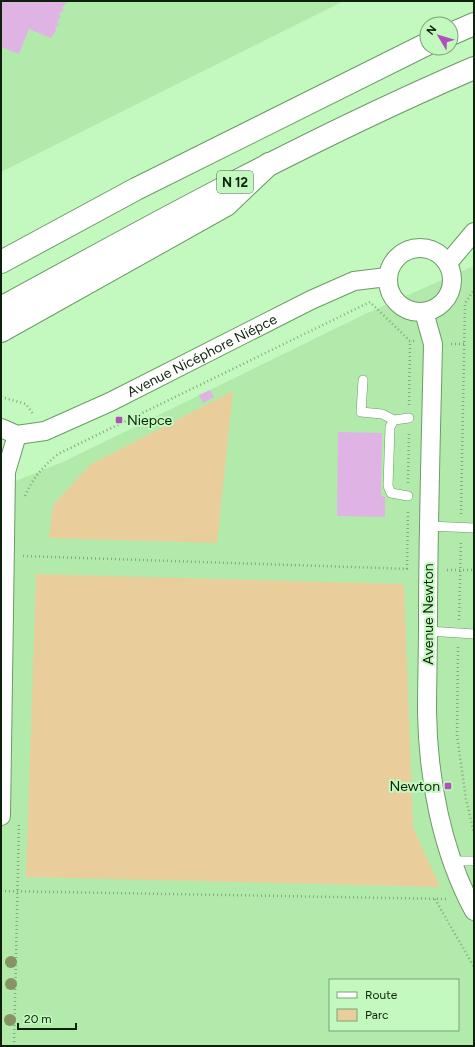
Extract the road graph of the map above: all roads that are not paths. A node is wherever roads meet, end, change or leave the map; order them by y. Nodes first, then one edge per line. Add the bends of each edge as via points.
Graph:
1 (474, 24) edge
2 (459, 31) edge
3 (419, 48) edge
4 (474, 68) edge
5 (269, 164) junction
6 (474, 232) edge
7 (1, 262) edge
8 (448, 262) junction
9 (388, 277) junction
10 (1, 308) edge
11 (424, 312) junction
12 (1, 331) edge
13 (363, 380) dead end
14 (409, 418) road end
15 (394, 420) junction
16 (9, 431) edge
17 (408, 496) road end
18 (429, 526) junction
19 (474, 528) edge
20 (428, 631) junction
21 (474, 634) edge
22 (1, 816) edge
23 (453, 861) junction
24 (474, 861) edge
25 (471, 905) edge

1 - 2 highway
3 - 7 highway, N 12 via 136,189
4 - 5 highway, N 12
5 - 10 highway, N 12
5 - 12 highway via 226,205
6 - 8 street
8 - 9 street via 433,249 412,248 395,258
8 - 11 street via 452,273 449,294 439,306
9 - 11 street via 388,287 398,303 406,309
9 - 16 street, Avenue Nicéphore Niépce via 354,281 311,300 110,402 45,431
11 - 18 street, Avenue Newton via 433,344
13 - 15 lane via 361,412 382,414
14 - 15 lane
15 - 17 lane via 390,427 388,486 391,493
16 - 22 street via 6,472 14,556
18 - 19 lane
18 - 20 street, Avenue Newton
20 - 21 lane
20 - 23 street, Avenue Newton via 427,714 431,763 442,826
23 - 24 lane
23 - 25 street, Avenue Newton

